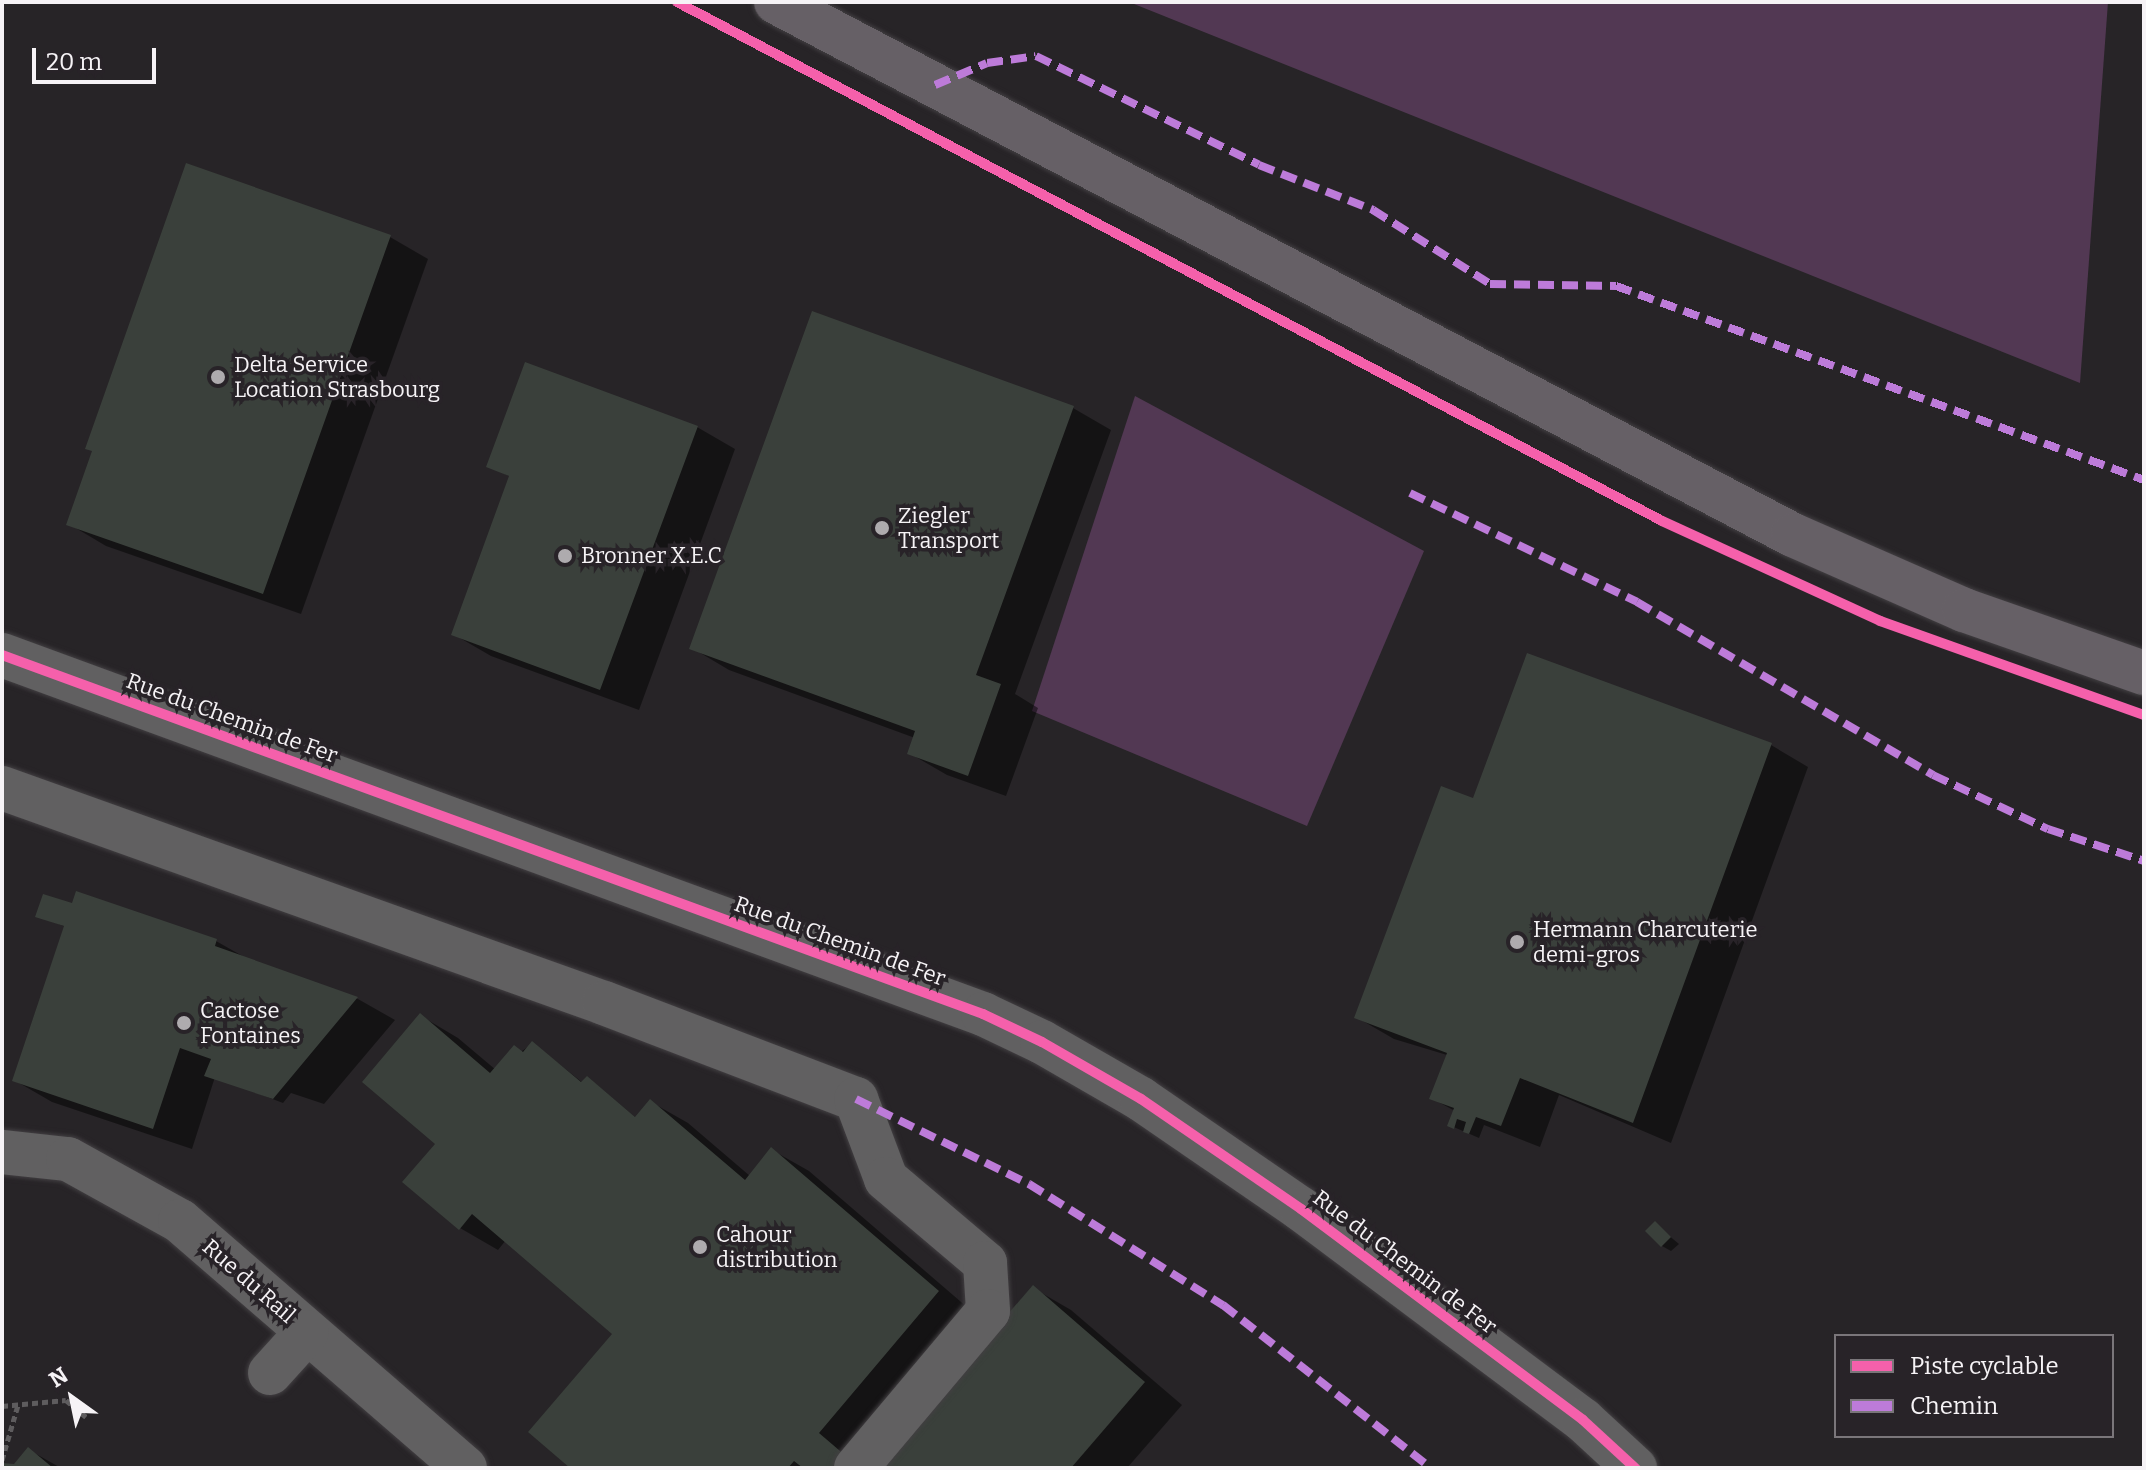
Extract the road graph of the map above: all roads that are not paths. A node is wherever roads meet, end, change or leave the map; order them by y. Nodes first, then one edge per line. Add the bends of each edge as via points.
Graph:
1 (776, 2) edge
2 (2, 655) edge
3 (2144, 673) edge
4 (2, 788) edge
5 (2, 1152) edge
6 (307, 1332) junction
7 (270, 1373) dead end
8 (465, 1468) edge
9 (856, 1468) edge
10 (1635, 1468) edge

1 - 3 main road via 1793,535 1964,610
2 - 10 street, Rue du Chemin de Fer via 983,1014 1042,1042 1214,1147 1583,1420
4 - 9 street via 856,1099 886,1179 985,1263 988,1311
5 - 6 street, Rue du Rail via 68,1159 180,1221
6 - 7 street
6 - 8 street, Rue du Rail

